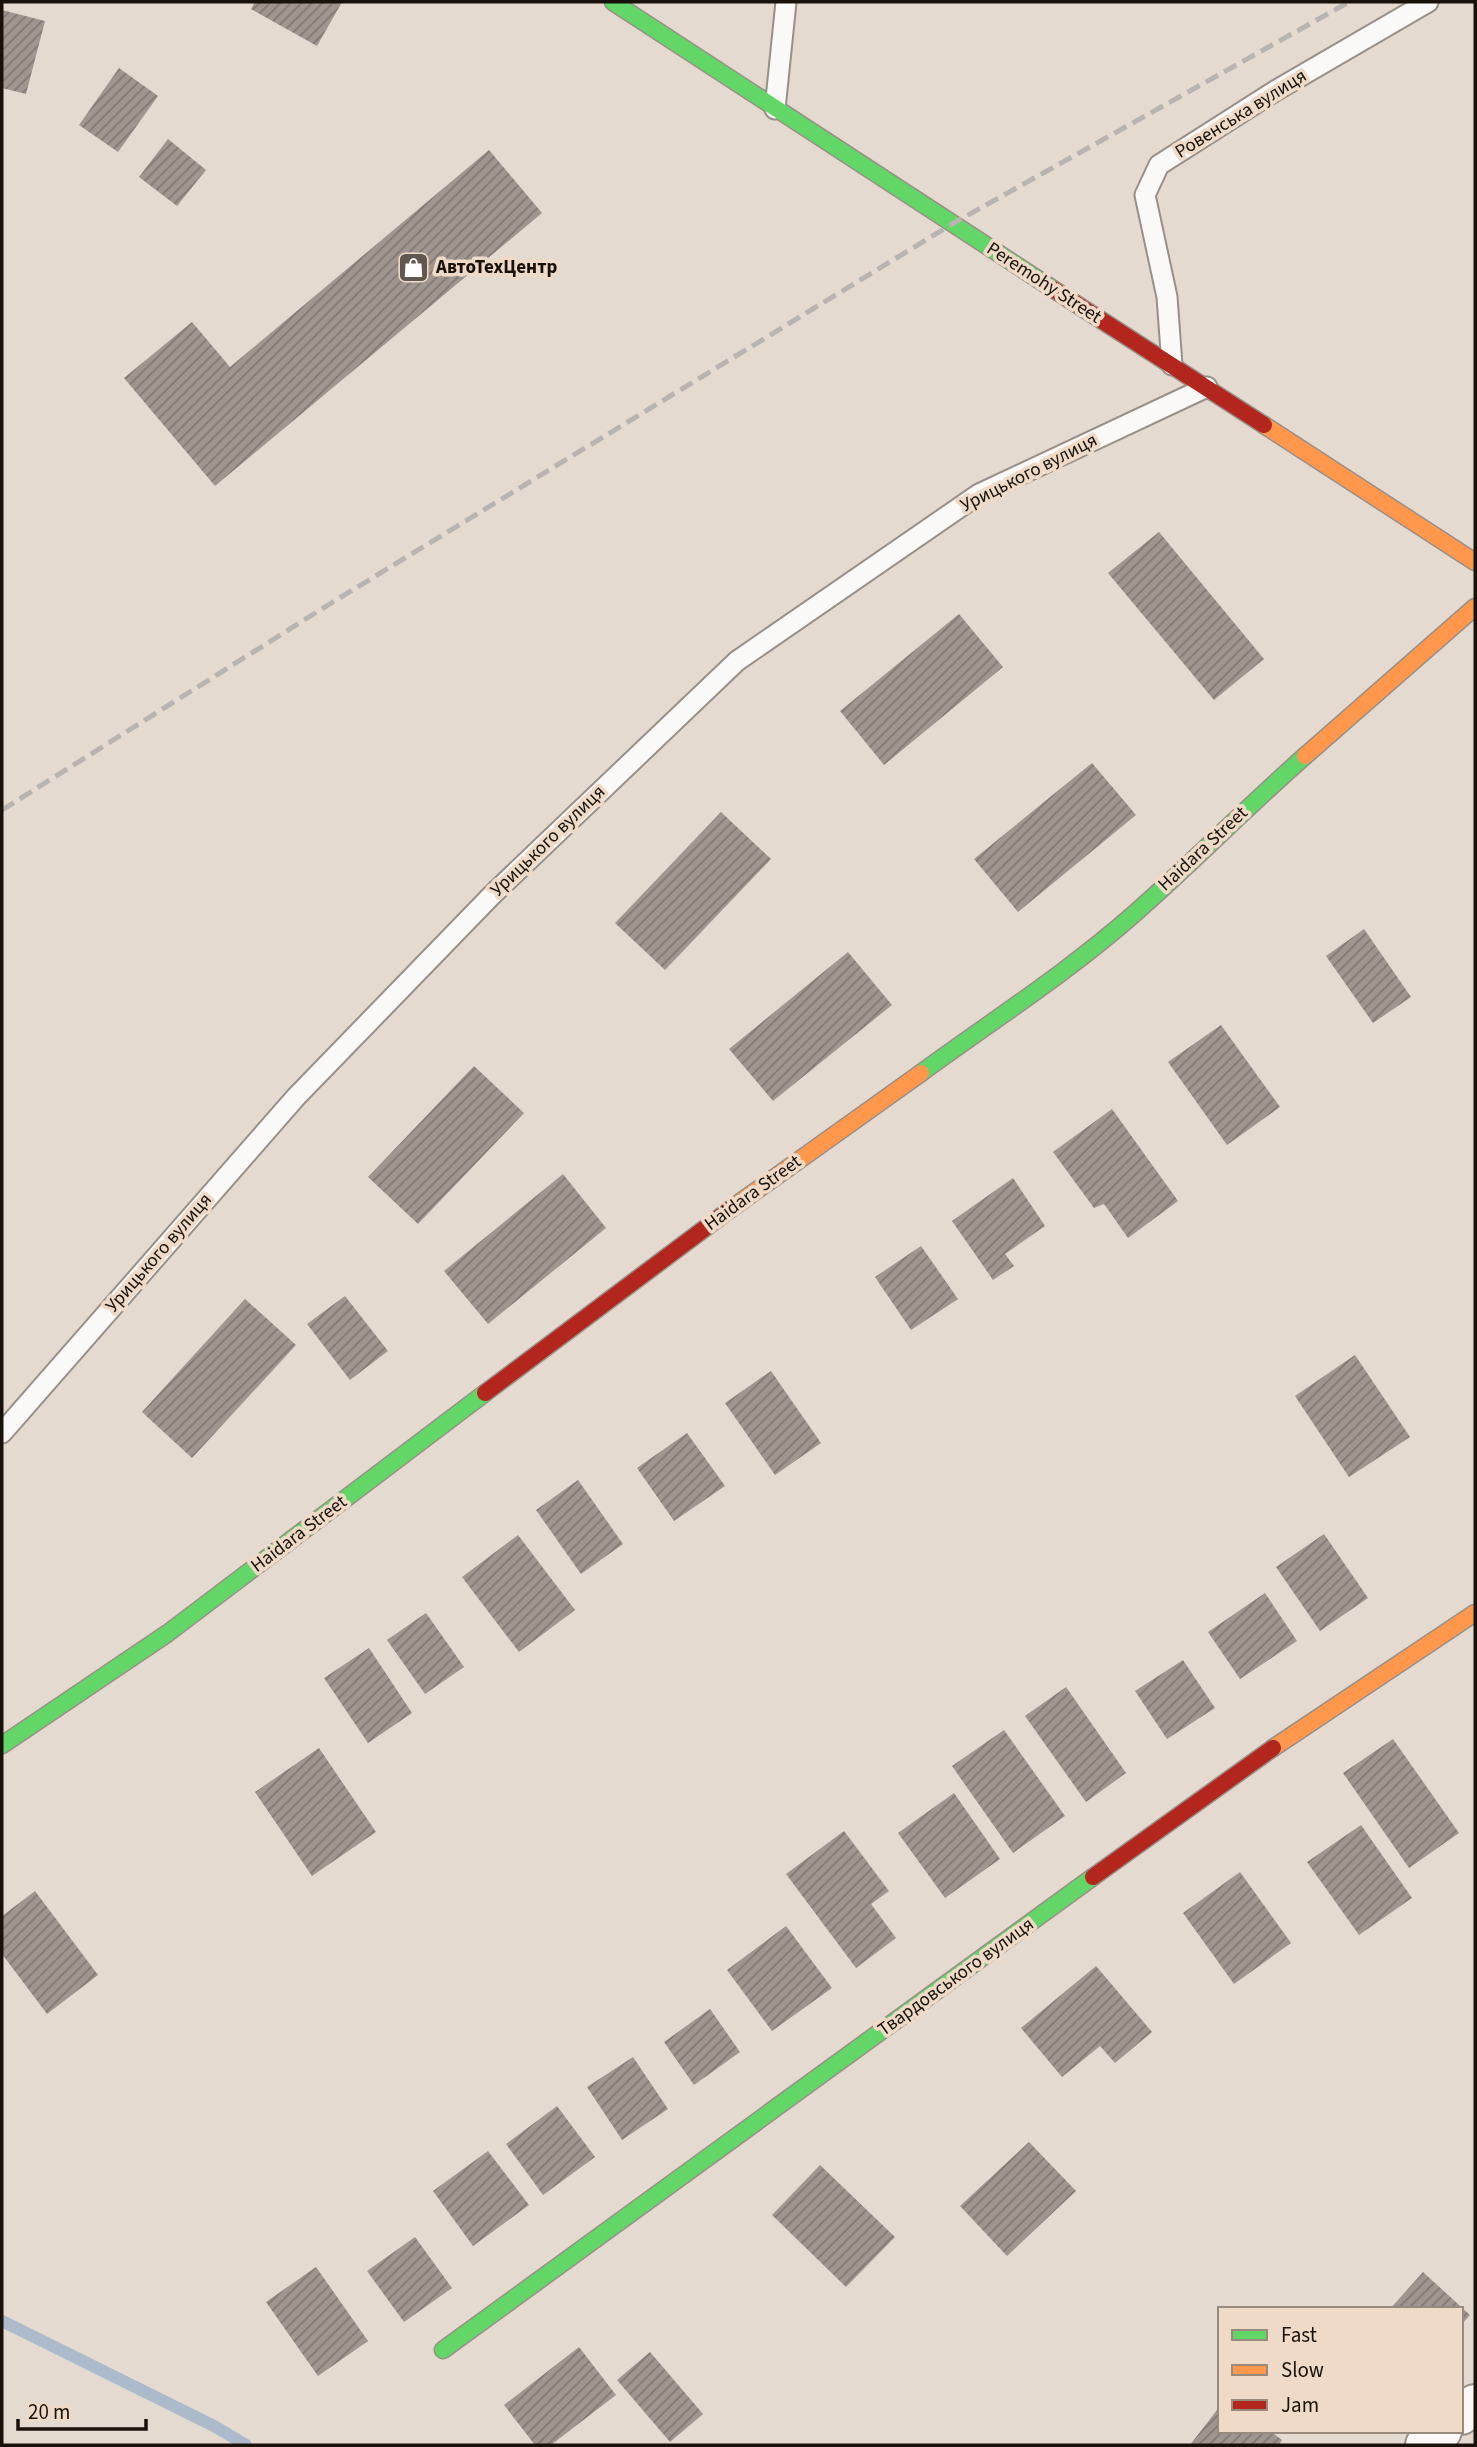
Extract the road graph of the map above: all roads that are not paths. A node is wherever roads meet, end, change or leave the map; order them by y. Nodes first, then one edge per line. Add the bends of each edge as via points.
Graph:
1 (613, 2) edge
2 (786, 2) edge
3 (1428, 2) edge
4 (775, 109) junction
5 (1172, 365) junction
6 (1207, 387) junction
7 (1475, 562) edge
8 (1475, 607) edge
9 (2, 1433) edge
10 (1475, 1613) edge
11 (2, 1745) edge
12 (443, 2350) dead end
13 (1440, 2433) edge
14 (1425, 2445) edge

1 - 4 street, Peremohy Street
2 - 4 lane
3 - 5 lane, Ровенська вулиця via 1159,165 1145,195 1167,297
4 - 5 street, Peremohy Street
5 - 6 street, Peremohy Street
6 - 7 street, Peremohy Street
6 - 9 lane, Урицького вулиця via 979,494 737,661 493,894 296,1097
8 - 11 street, Haidara Street via 1132,915 1057,975 734,1206 168,1633
10 - 12 street, Твардовського вулиця via 1222,1783
13 - 14 street

